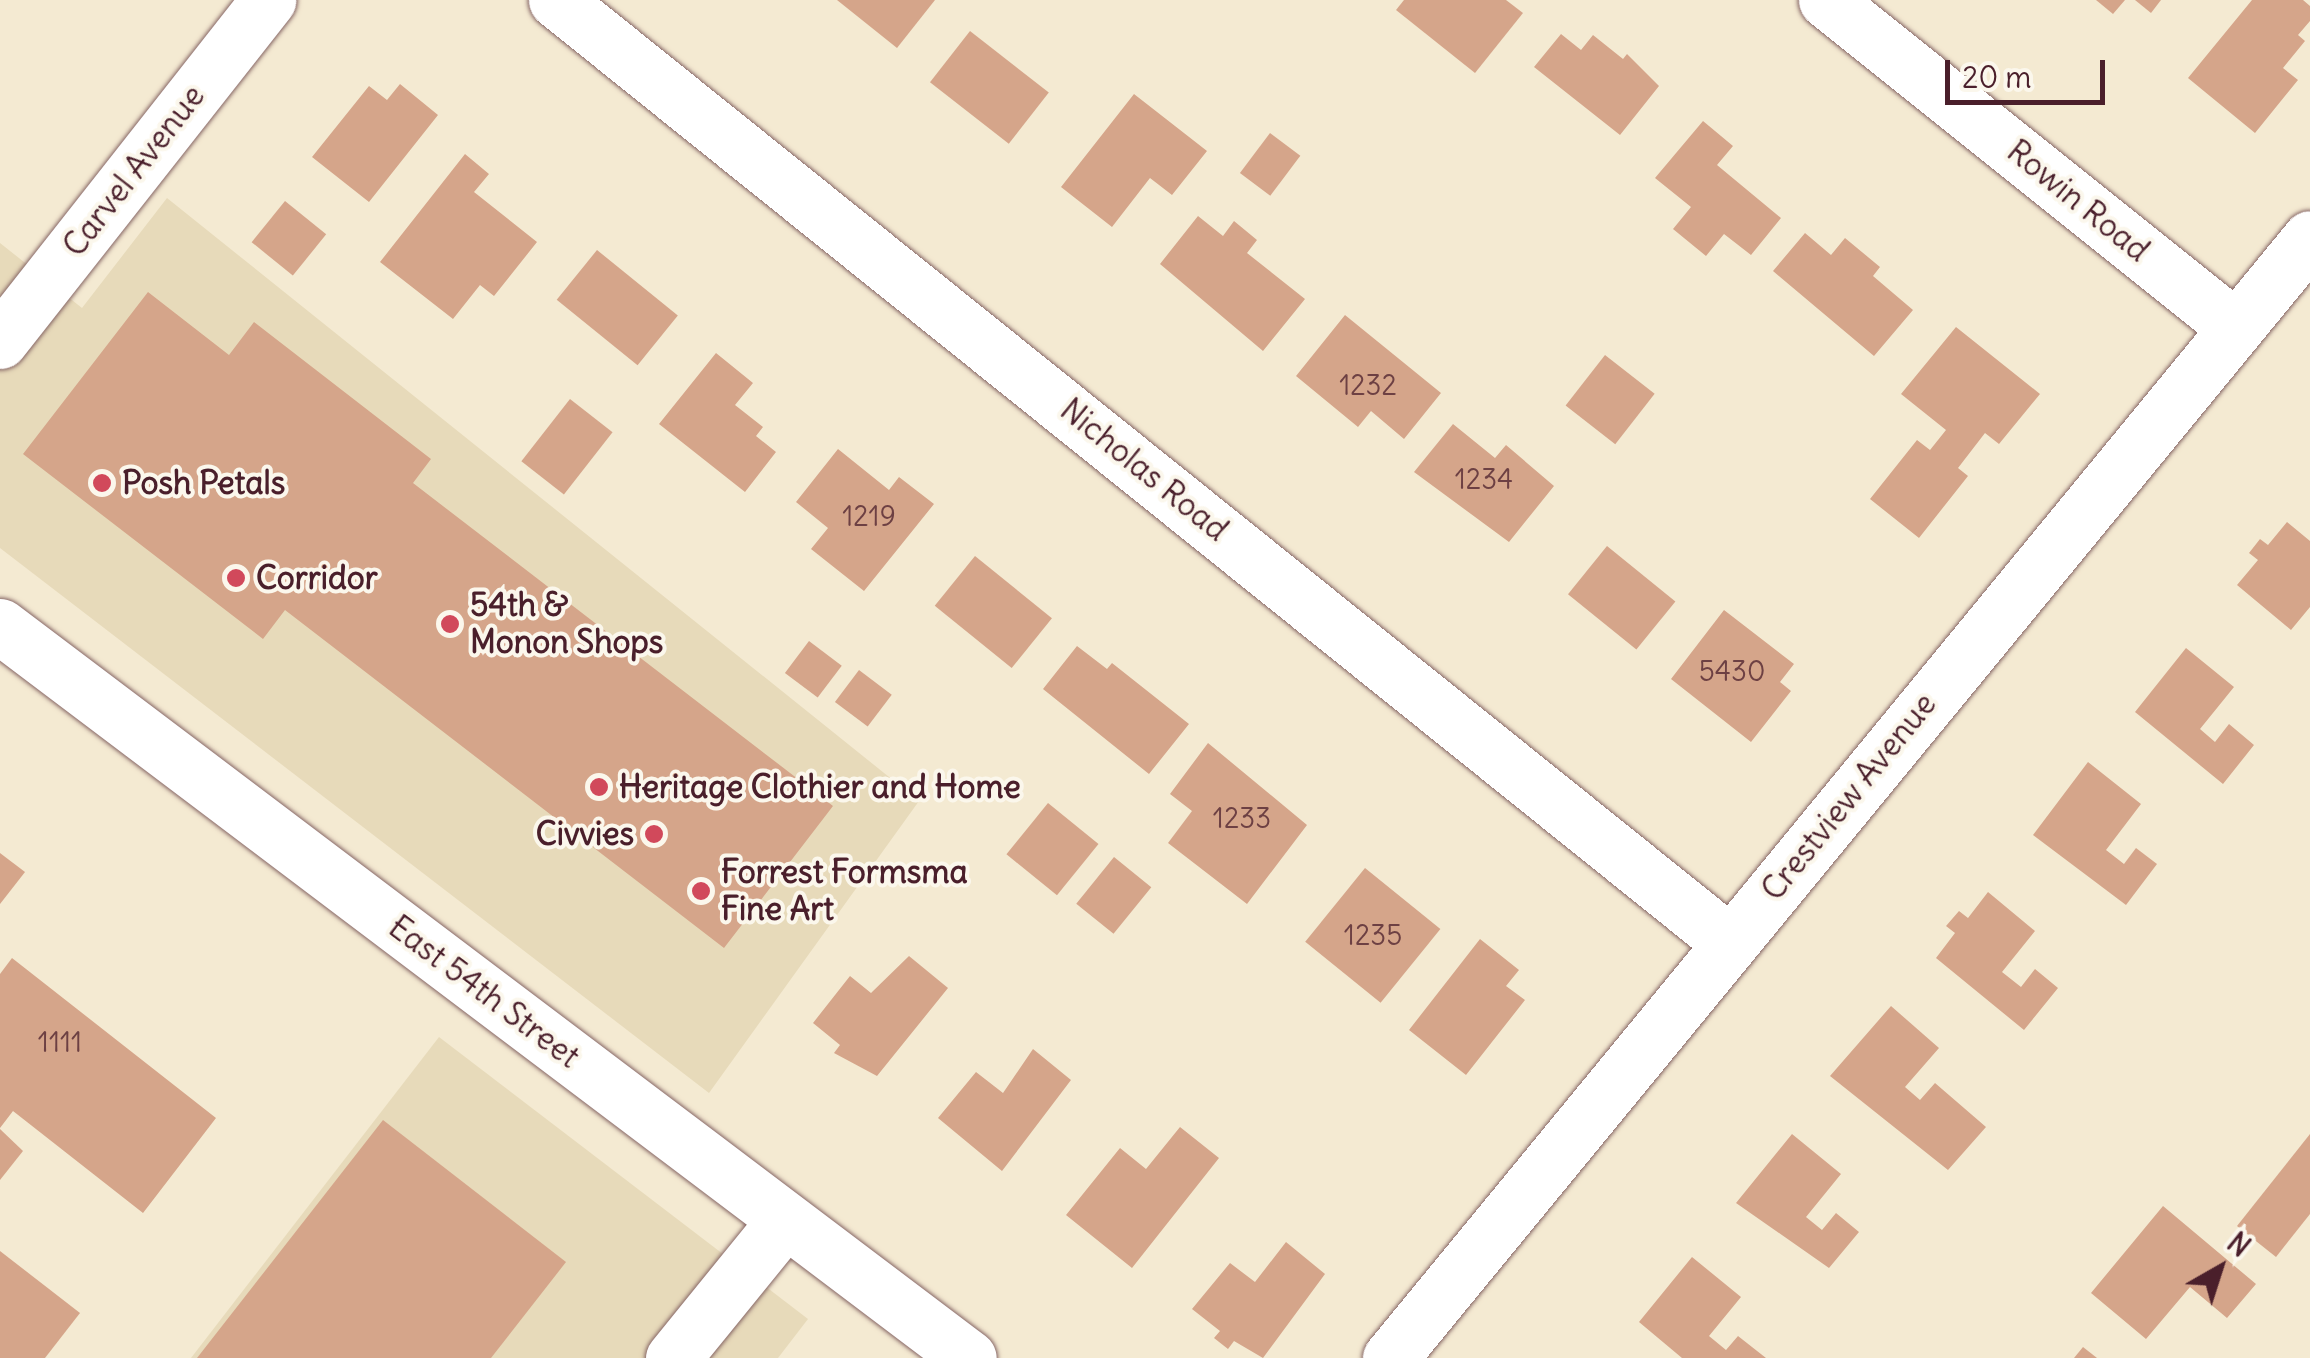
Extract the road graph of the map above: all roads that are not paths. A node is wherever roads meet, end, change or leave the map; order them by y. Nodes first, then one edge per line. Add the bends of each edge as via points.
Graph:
1 (268, 0) edge
2 (556, 0) edge
3 (1826, 0) edge
4 (2310, 238) edge
5 (2236, 328) junction
6 (0, 341) edge
7 (0, 626) edge
8 (1730, 943) junction
9 (786, 1220) junction
10 (674, 1358) edge
11 (969, 1358) edge
12 (1390, 1358) edge

1 - 6 street, Carvel Avenue
2 - 8 street, Nicholas Road
3 - 5 street, Rowin Road
4 - 5 street, Crestview Avenue
5 - 8 street, Crestview Avenue
7 - 9 street, East 54th Street
8 - 12 street, Crestview Avenue
9 - 10 street
9 - 11 street, East 54th Street

